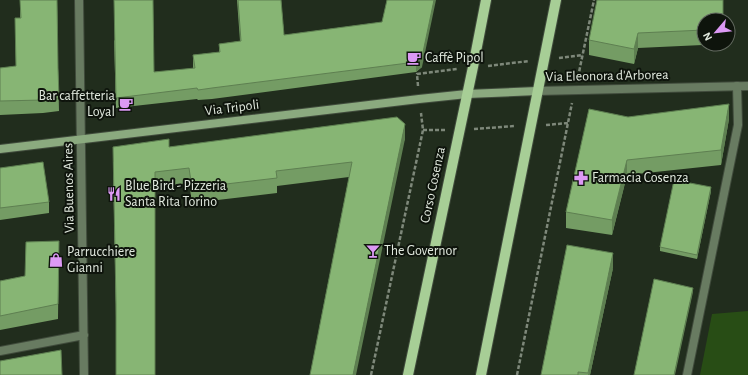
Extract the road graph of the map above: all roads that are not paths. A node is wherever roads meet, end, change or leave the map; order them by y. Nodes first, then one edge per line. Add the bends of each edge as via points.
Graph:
1 (79, 0) edge
2 (486, 0) edge
3 (556, 0) edge
4 (737, 86) junction
5 (748, 86) edge
6 (537, 91) junction
7 (467, 94) junction
8 (81, 140) junction
9 (0, 149) edge
10 (84, 335) junction
11 (0, 352) edge
12 (84, 375) edge
13 (408, 375) edge
14 (481, 375) edge
15 (687, 375) edge

1 - 8 street, Via Buenos Aires
2 - 7 main road, Corso Cosenza
3 - 6 main road
4 - 5 street, Via Eleonora d'Arborea
4 - 6 street, Via Eleonora d'Arborea
4 - 15 street via 738,125
6 - 7 street, Via Eleonora d'Arborea
6 - 14 main road
7 - 8 street, Via Tripoli
7 - 13 main road, Corso Cosenza
8 - 9 street, Via Tripoli
8 - 10 street, Via Buenos Aires
10 - 11 street
10 - 12 street, Via Buenos Aires

